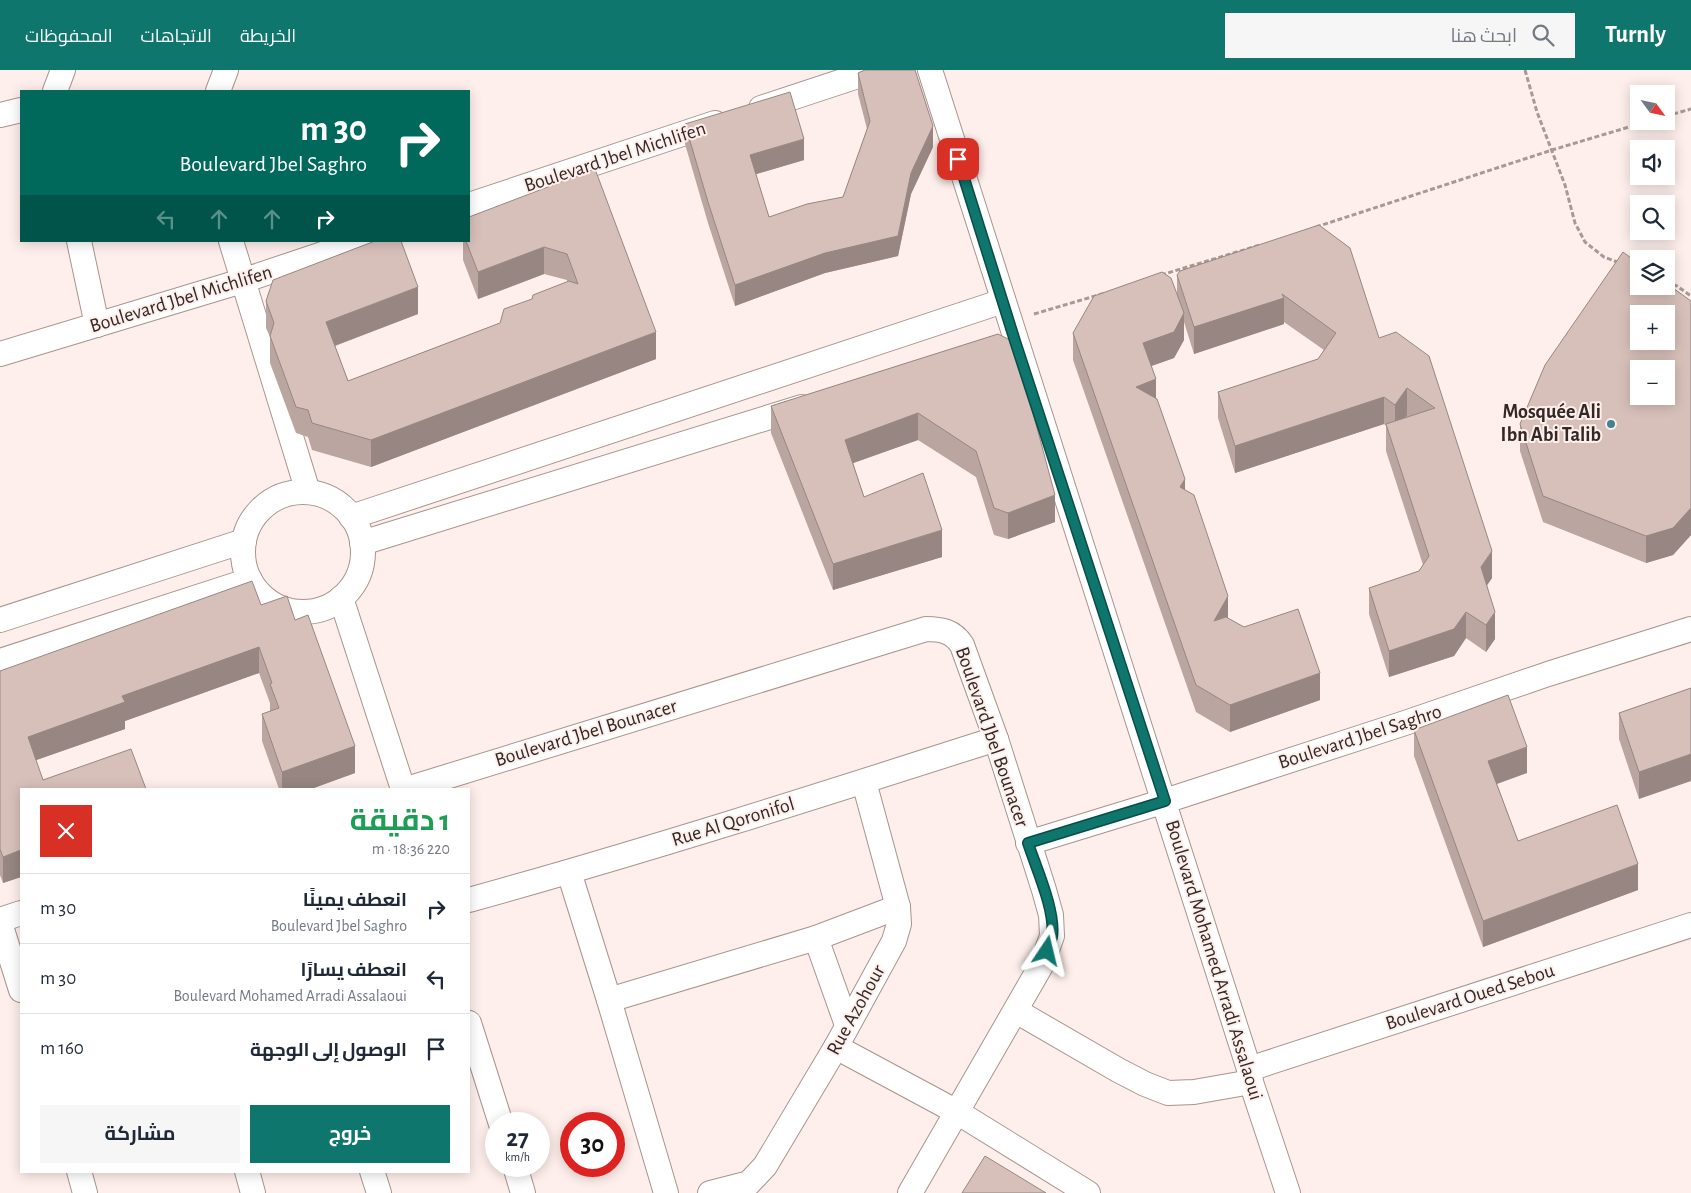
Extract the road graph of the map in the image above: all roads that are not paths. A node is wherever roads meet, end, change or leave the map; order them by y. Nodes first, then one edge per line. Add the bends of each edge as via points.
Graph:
1 (63, 70) edge
2 (226, 70) edge
3 (876, 70) edge
4 (930, 70) edge
5 (55, 90) edge
6 (218, 90) edge
7 (20, 110) edge
8 (0, 115) edge
9 (470, 205) edge
10 (79, 242) edge
11 (231, 242) edge
12 (357, 242) edge
13 (242, 280) junction
14 (97, 325) junction
15 (1006, 328) junction
16 (0, 354) edge
17 (826, 399) edge
18 (308, 492) junction
19 (351, 517) junction
20 (244, 541) junction
21 (362, 543) junction
22 (250, 580) junction
23 (341, 598) junction
24 (0, 620) edge
25 (1691, 629) edge
26 (0, 661) edge
27 (996, 739) junction
28 (864, 782) junction
29 (405, 788) edge
30 (408, 788) edge
31 (1165, 801) junction
32 (1028, 843) junction
33 (569, 872) junction
34 (470, 900) edge
35 (898, 907) junction
36 (20, 913) edge
37 (0, 921) edge
38 (1691, 926) edge
39 (816, 938) junction
40 (20, 987) edge
41 (609, 1000) junction
42 (1016, 1011) junction
43 (847, 1025) junction
44 (470, 1026) edge
45 (836, 1047) junction
46 (1250, 1075) junction
47 (497, 1112) edge
48 (956, 1112) junction
49 (80, 1173) edge
50 (248, 1173) edge
51 (373, 1173) edge
52 (518, 1177) edge
53 (86, 1193) edge
54 (253, 1193) edge
55 (379, 1193) edge
56 (523, 1193) edge
57 (666, 1193) edge
58 (710, 1193) edge
59 (910, 1193) edge
60 (1088, 1193) edge
61 (1288, 1193) edge

1 - 5 street
2 - 6 street
3 - 9 street, Boulevard Jbel Michlifen
4 - 15 street, Boulevard Mohamed Arradi Assalaoui
7 - 8 street
10 - 14 street
11 - 13 street
12 - 13 street, Boulevard Jbel Michlifen
13 - 14 street, Boulevard Jbel Michlifen
13 - 18 street
14 - 16 street, Boulevard Jbel Michlifen
15 - 19 street
15 - 31 street, Boulevard Mohamed Arradi Assalaoui
17 - 21 street
18 - 19 street via 334,501
18 - 20 street via 288,494 269,503 252,522
19 - 21 street
20 - 22 street via 244,561
20 - 24 street
21 - 23 street via 360,570
22 - 23 street via 266,599 289,610 315,610
22 - 26 street
23 - 29 street
25 - 31 street, Boulevard Jbel Saghro
27 - 28 street, Rue Al Qoronifol
27 - 30 street, Boulevard Jbel Bounacer via 962,644 953,634 940,629 926,629
27 - 32 street, Boulevard Jbel Bounacer
28 - 33 street, Rue Al Qoronifol
28 - 35 street, Rue Azohour
31 - 32 street, Boulevard Jbel Saghro
31 - 46 street, Boulevard Mohamed Arradi Assalaoui
32 - 42 street, Boulevard Jbel Bounacer via 1051,915 1052,936 1042,964
33 - 34 street, Rue Al Qoronifol
33 - 41 street
35 - 39 street
35 - 43 street, Rue Azohour via 899,924 894,941
36 - 37 street
37 - 40 street
38 - 46 street, Boulevard Oued Sebou
39 - 41 street
39 - 43 street
41 - 57 street
42 - 46 street, Boulevard Oued Sebou via 1118,1070 1168,1093 1194,1092
42 - 48 street, Boulevard Jbel Bounacer
43 - 45 street, Rue Azohour
44 - 47 street
45 - 48 street
45 - 58 street, Rue Azohour via 765,1166 749,1183
46 - 61 street, Boulevard Mohamed Arradi Assalaoui
48 - 59 street, Boulevard Jbel Bounacer
48 - 60 street
49 - 53 street
50 - 54 street
51 - 55 street
52 - 56 street

